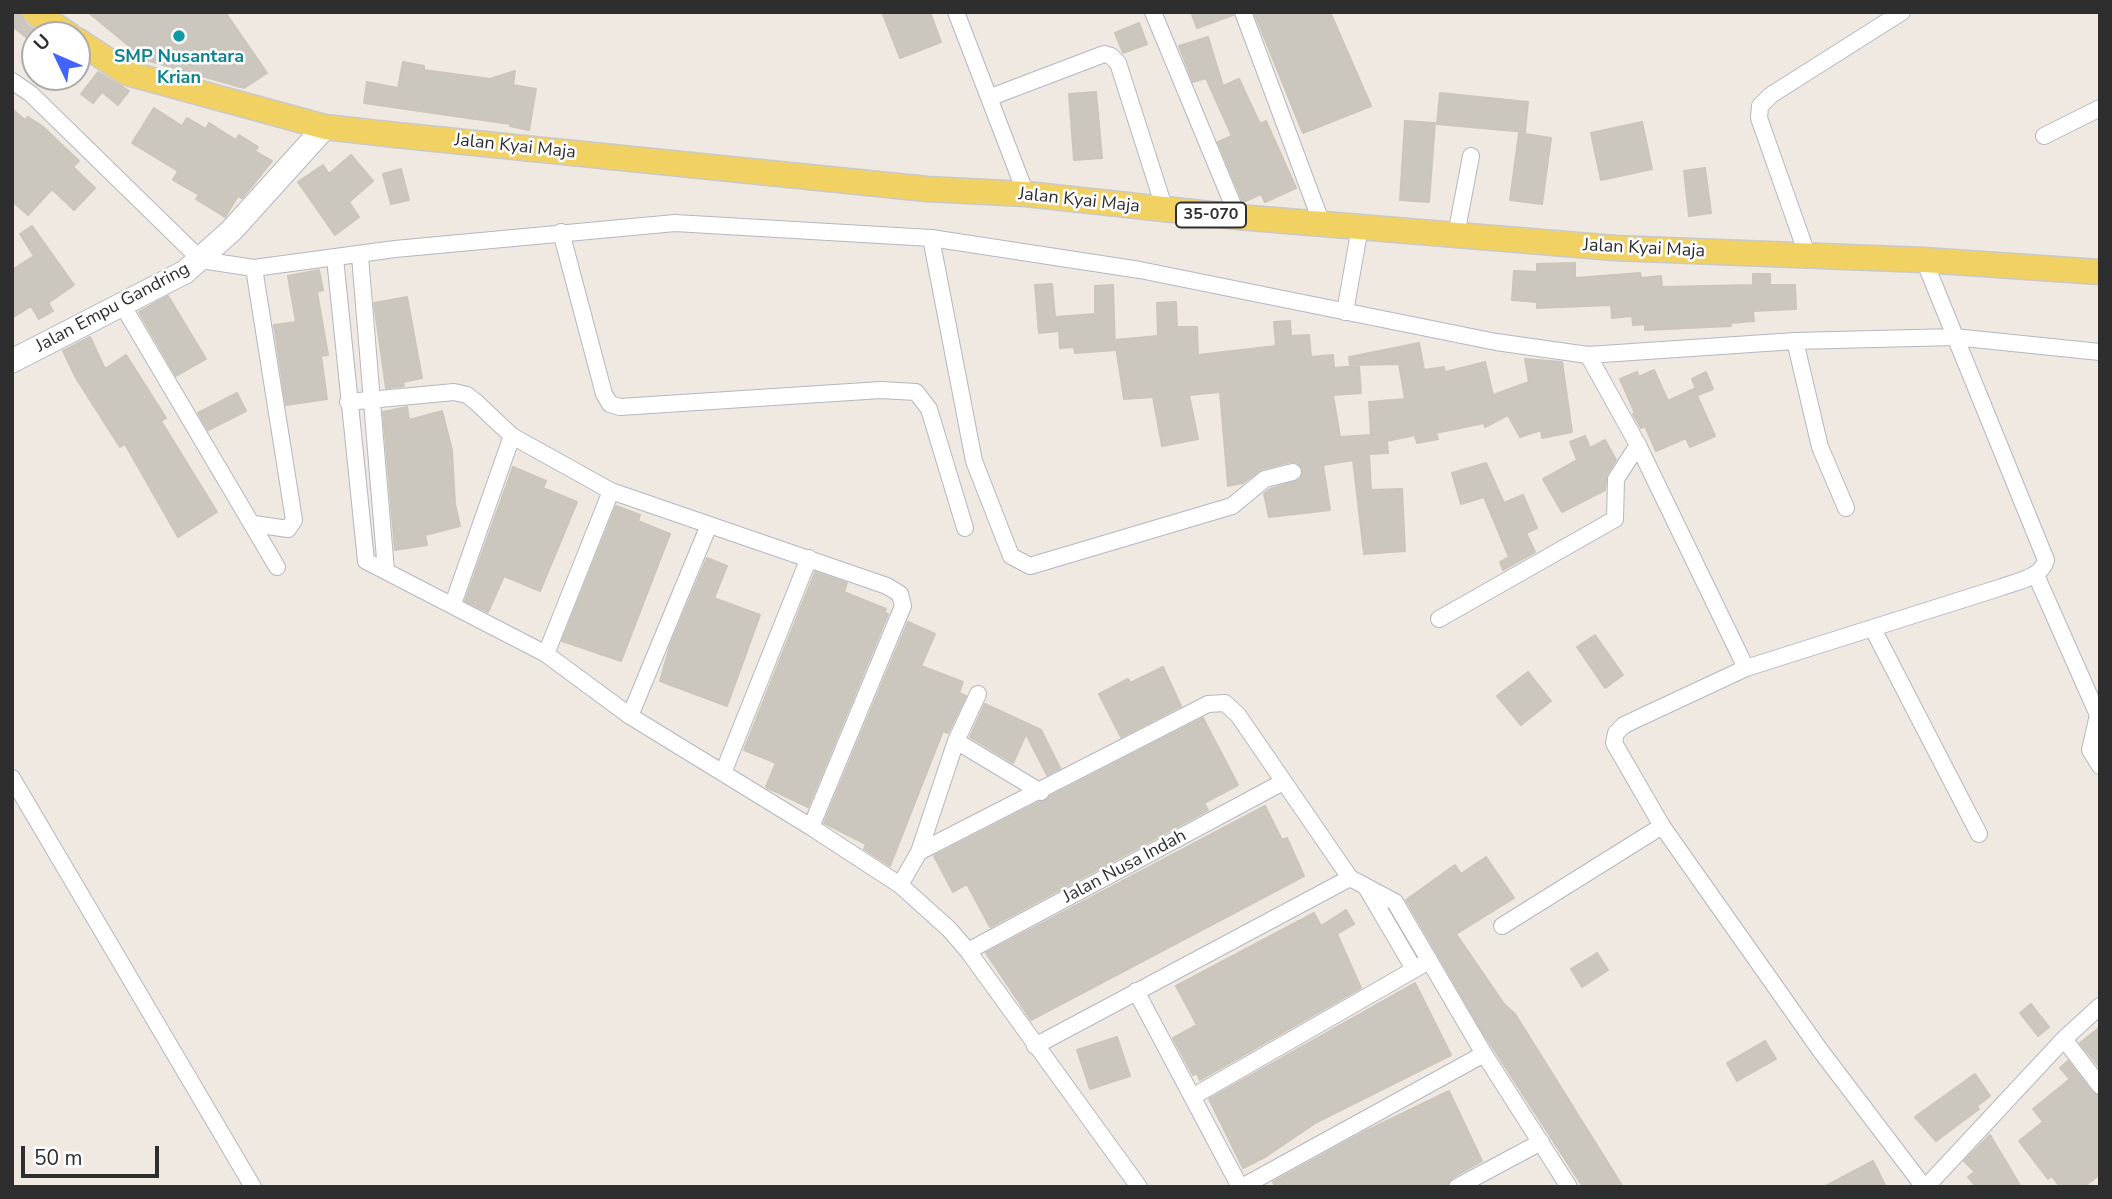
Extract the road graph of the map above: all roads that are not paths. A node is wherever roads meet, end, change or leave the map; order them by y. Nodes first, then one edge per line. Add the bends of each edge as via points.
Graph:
1 (956, 12) edge
2 (1153, 12) edge
3 (1243, 12) edge
4 (1902, 12) edge
5 (91, 49) edge
6 (12, 81) edge
7 (991, 97) junction
8 (2100, 108) edge
9 (325, 127) junction
10 (2044, 136) dead end
11 (1471, 156) dead end
12 (1026, 194) junction
13 (1165, 210) junction
14 (1238, 217) junction
15 (1322, 223) junction
16 (1360, 227) junction
17 (561, 232) junction
18 (1456, 235) junction
19 (931, 238) junction
20 (207, 254) junction
21 (360, 256) junction
22 (1808, 257) junction
23 (335, 258) junction
24 (1924, 260) junction
25 (254, 268) junction
26 (2100, 272) edge
27 (123, 306) junction
28 (1345, 312) junction
29 (1951, 330) junction
30 (1795, 341) junction
31 (2100, 352) edge
32 (1588, 355) junction
33 (12, 361) edge
34 (371, 399) junction
35 (348, 402) junction
36 (512, 436) junction
37 (1638, 445) junction
38 (1293, 472) dead end
39 (611, 491) junction
40 (1846, 508) dead end
41 (254, 524) junction
42 (709, 525) junction
43 (965, 528) dead end
44 (809, 558) junction
45 (277, 567) dead end
46 (386, 570) junction
47 (2036, 575) junction
48 (453, 604) junction
49 (1439, 619) dead end
50 (1873, 629) junction
51 (546, 654) junction
52 (1746, 668) junction
53 (978, 694) dead end
54 (630, 716) junction
55 (956, 741) junction
56 (2100, 766) edge
57 (723, 773) junction
58 (12, 778) edge
59 (1283, 782) junction
60 (1041, 792) junction
61 (811, 827) junction
62 (1662, 827) junction
63 (1979, 834) dead end
64 (919, 852) junction
65 (1350, 878) junction
66 (900, 885) junction
67 (1502, 926) dead end
68 (968, 951) junction
69 (1422, 965) junction
70 (1136, 991) junction
71 (2100, 1006) edge
72 (2064, 1039) junction
73 (1035, 1046) junction
74 (1485, 1054) junction
75 (2100, 1086) edge
76 (1192, 1097) junction
77 (1541, 1142) junction
78 (253, 1187) edge
79 (1139, 1187) edge
80 (1241, 1187) edge
81 (1457, 1187) edge
82 (1569, 1187) edge
83 (1925, 1187) edge

1 - 7 street
2 - 14 street
3 - 15 street
4 - 22 street via 1760,106 1759,118
5 - 9 main road, Jalan Kyai Maja / 35-070 via 127,73
6 - 20 street
7 - 12 street
7 - 13 street via 1104,54 1111,56 1118,63
8 - 10 street
9 - 12 main road, Jalan Kyai Maja / 35-070 via 927,189
9 - 20 main road, Jalan Empu Gandring
11 - 18 street
12 - 13 main road, Jalan Kyai Maja / 35-070
13 - 14 main road, Jalan Kyai Maja / 35-070
14 - 15 main road, Jalan Kyai Maja / 35-070
15 - 16 main road, Jalan Kyai Maja / 35-070
16 - 18 main road, Jalan Kyai Maja / 35-070
16 - 28 street
17 - 19 street via 675,223
17 - 21 street
17 - 43 street via 610,404 916,392 929,409
18 - 22 main road, Jalan Kyai Maja / 35-070
19 - 28 street via 1140,270
19 - 38 street via 974,461 1011,556 1030,566 1232,506 1265,479
20 - 25 street
20 - 27 main road, Jalan Empu Gandring
21 - 23 street
21 - 34 street
22 - 24 main road, Jalan Kyai Maja / 35-070
23 - 25 street
23 - 35 street
24 - 26 main road, Jalan Kyai Maja / 35-070
24 - 29 street
25 - 41 street via 294,520 289,528
27 - 33 main road, Jalan Empu Gandring
27 - 41 street
28 - 32 street
29 - 30 street
29 - 31 street
29 - 47 street via 2046,561
30 - 32 street
30 - 40 street via 1820,447
32 - 37 street
34 - 35 street
34 - 36 street via 454,392 467,395
34 - 46 street
35 - 46 street via 366,561
36 - 39 street
36 - 48 street
37 - 49 street via 1616,479 1615,519
37 - 52 street
39 - 42 street
39 - 51 street
41 - 45 street
42 - 44 street
42 - 54 street
44 - 57 street
44 - 61 street via 887,586 900,594 903,606
46 - 48 street
47 - 50 street
47 - 56 street via 2098,715 2090,750
48 - 51 street
50 - 52 street
50 - 63 street
51 - 54 street
52 - 62 street via 1624,725 1616,733 1614,748
53 - 55 street
54 - 57 street
55 - 60 street
55 - 64 street
57 - 61 street
58 - 78 street
59 - 60 street via 1225,703 1208,704
59 - 65 street
59 - 68 street, Jalan Nusa Indah
60 - 64 street
61 - 66 street
62 - 67 street
62 - 83 street via 1820,1050
64 - 66 street
65 - 69 street via 1366,886
65 - 70 street
66 - 68 street
68 - 73 street
69 - 74 street
69 - 76 street
70 - 73 street
70 - 76 street
71 - 72 street
72 - 75 street
72 - 83 street
73 - 79 street
74 - 77 street
74 - 80 street
76 - 80 street
77 - 81 street
77 - 82 street

